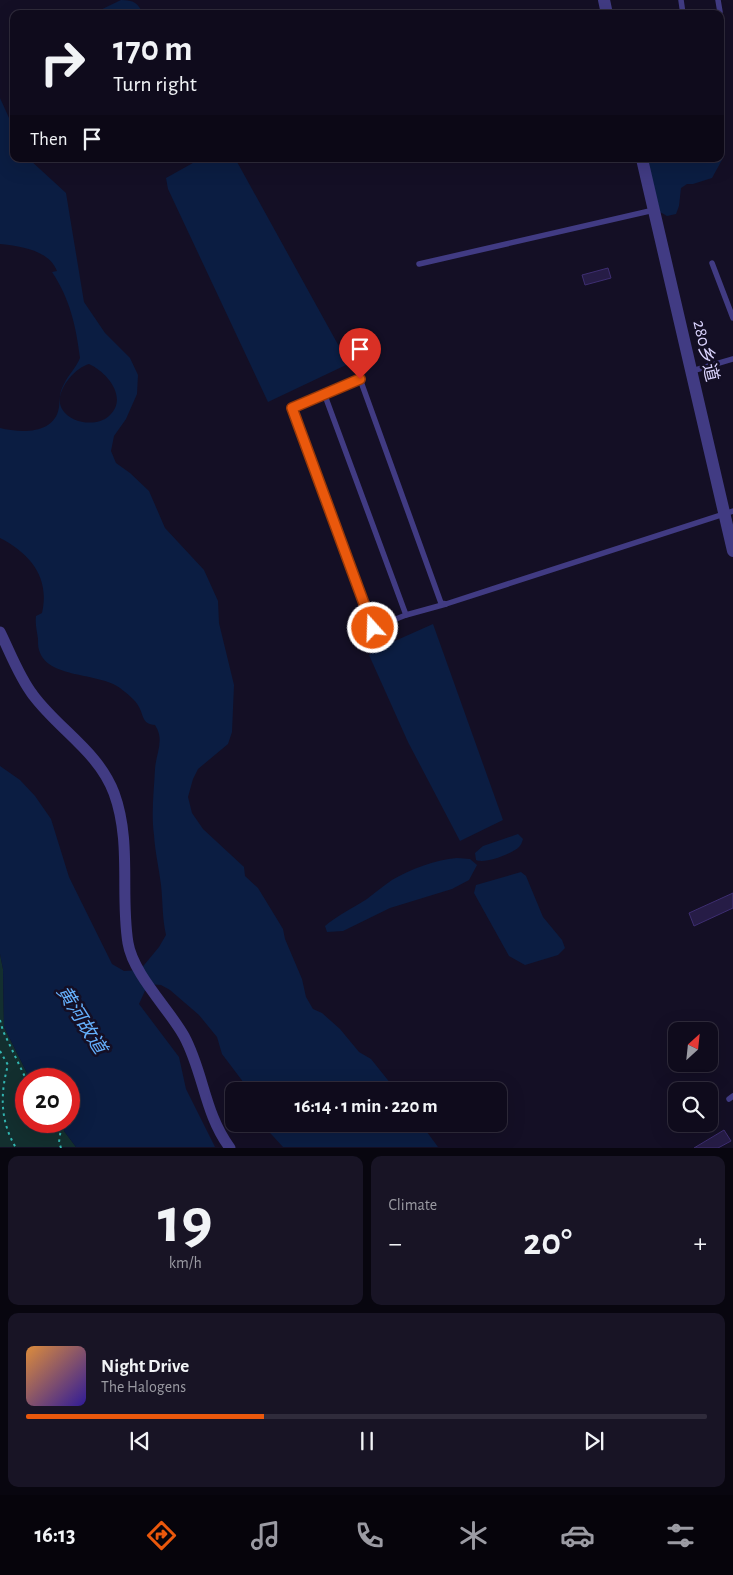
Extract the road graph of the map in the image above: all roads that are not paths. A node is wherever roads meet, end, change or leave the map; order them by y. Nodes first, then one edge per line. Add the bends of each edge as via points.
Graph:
1 (643, 162) edge
2 (654, 210) junction
3 (712, 263) dead end
4 (419, 264) dead end
5 (733, 318) edge
6 (733, 359) edge
7 (692, 371) junction
8 (324, 393) junction
9 (729, 512) edge
10 (733, 551) edge
11 (446, 604) junction
12 (406, 615) junction
13 (0, 632) edge
14 (230, 1148) edge

1 - 2 street, 280乡道
2 - 4 lane
2 - 7 street, 280乡道
3 - 5 lane
6 - 7 lane
7 - 9 street, 280乡道
8 - 11 lane via 360,379 438,597 441,603
8 - 12 lane
8 - 12 lane via 292,408 373,628
9 - 10 street, 280乡道
9 - 11 lane
11 - 12 lane
13 - 14 street via 32,694 99,764 114,794 124,840 128,943 136,964 185,1038 218,1132

